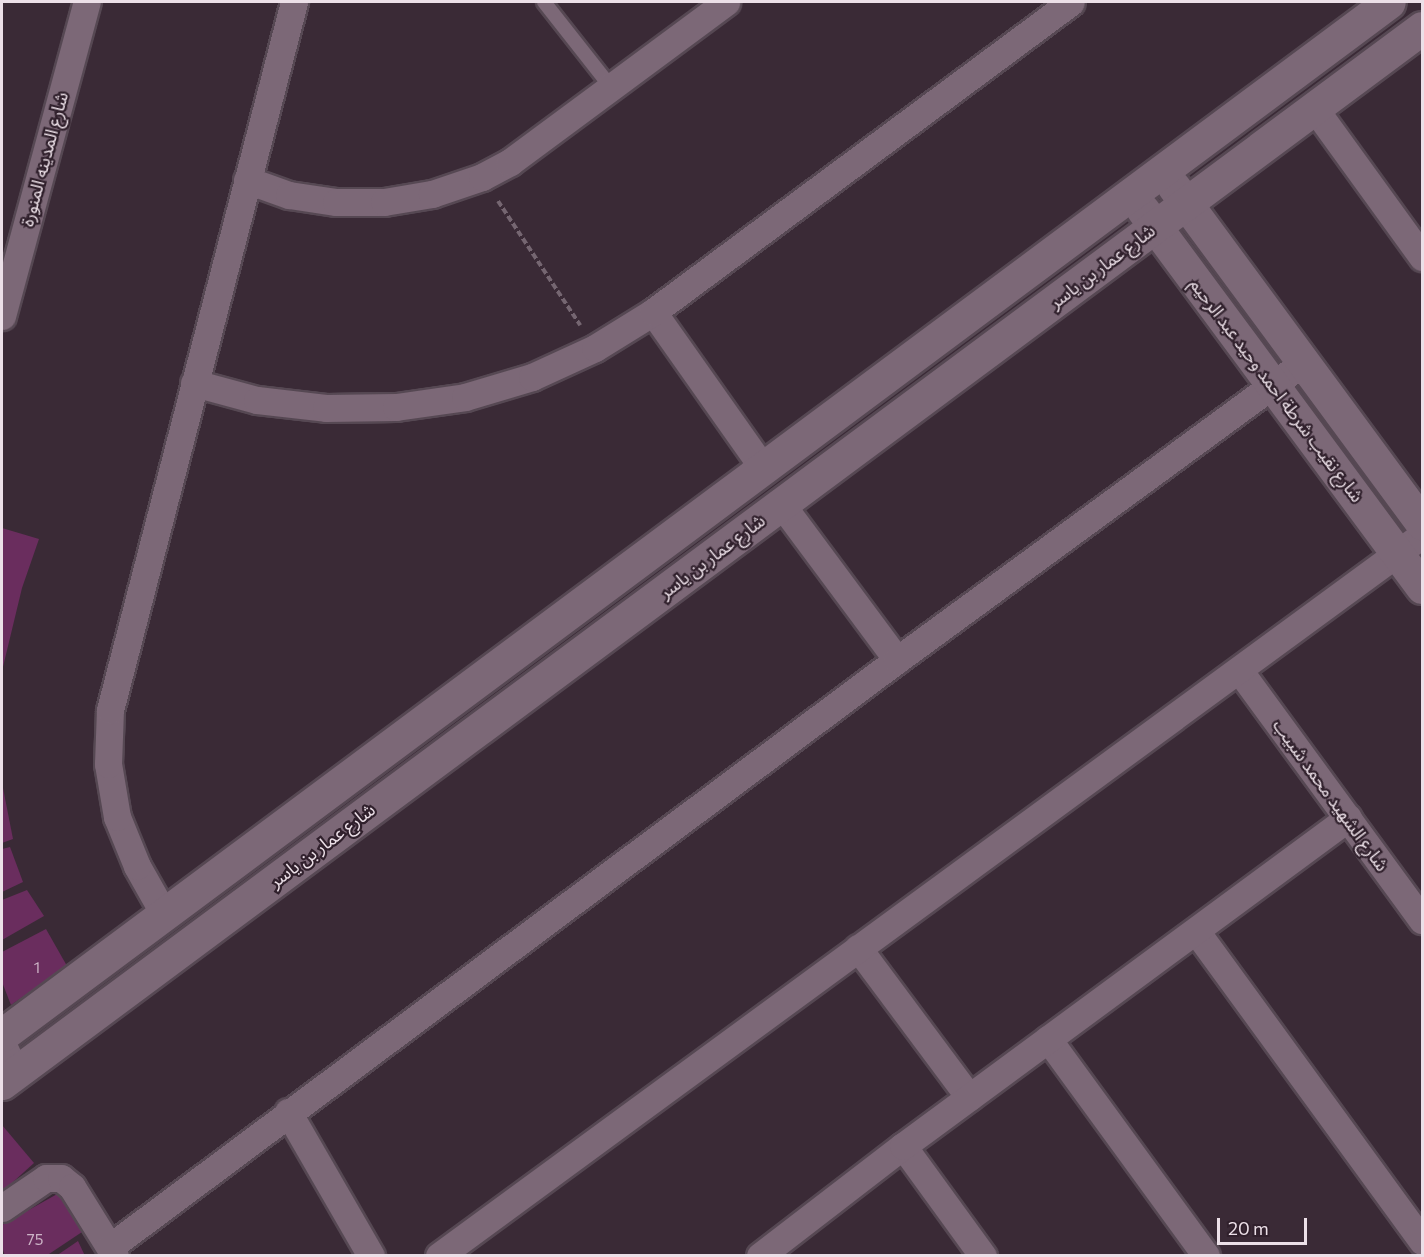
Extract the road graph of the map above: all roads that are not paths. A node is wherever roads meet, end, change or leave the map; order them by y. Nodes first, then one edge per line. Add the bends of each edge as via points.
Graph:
1 (87, 2) edge
2 (294, 2) edge
3 (543, 2) edge
4 (726, 2) edge
5 (1071, 2) edge
6 (1389, 2) edge
7 (1422, 28) edge
8 (611, 87) junction
9 (1315, 108) junction
10 (1162, 171) junction
11 (247, 180) junction
12 (1131, 194) junction
13 (1186, 204) junction
14 (1156, 227) junction
15 (1422, 257) edge
16 (653, 312) junction
17 (2, 316) edge
18 (1304, 362) junction
19 (194, 383) junction
20 (1273, 385) junction
21 (763, 468) junction
22 (782, 505) junction
23 (1422, 523) edge
24 (1410, 544) edge
25 (1422, 587) edge
26 (897, 660) junction
27 (1239, 670) junction
28 (1348, 818) junction
29 (164, 914) junction
30 (1422, 920) edge
31 (1196, 931) junction
32 (858, 948) junction
33 (2, 1035) edge
34 (1048, 1040) junction
35 (2, 1043) edge
36 (9, 1078) edge
37 (969, 1097) junction
38 (288, 1112) junction
39 (903, 1146) junction
40 (2, 1208) edge
41 (1422, 1241) edge
42 (113, 1251) edge
43 (371, 1256) edge
44 (439, 1256) edge
45 (760, 1256) edge
46 (983, 1256) edge
47 (1206, 1256) edge

1 - 17 street, شارع المدينه المنورة
2 - 11 street
3 - 8 lane
4 - 8 street
5 - 16 street
6 - 10 street
7 - 9 street, شارع عمار بن ياسر
8 - 11 street via 510,162 482,177 432,194 384,202 324,200 289,195
9 - 13 street, شارع عمار بن ياسر
9 - 15 street
10 - 12 street
10 - 13 street, شارع نقيب شرطة احمد وحيد عبد الرحيم
11 - 19 street
12 - 14 street, شارع نقيب شرطة احمد وحيد عبد الرحيم
12 - 21 street
13 - 14 street, شارع عمار بن ياسر
13 - 18 street, شارع نقيب شرطة احمد وحيد عبد الرحيم
14 - 20 street, شارع نقيب شرطة احمد وحيد عبد الرحيم
14 - 22 street, شارع عمار بن ياسر
16 - 19 street via 596,348 532,377 465,397 396,407 326,408 257,400
16 - 21 street
18 - 20 street
18 - 23 street, شارع نقيب شرطة احمد وحيد عبد الرحيم
19 - 29 street via 110,710 108,764 117,817 137,866
20 - 24 street, شارع نقيب شرطة احمد وحيد عبد الرحيم
20 - 26 street
21 - 29 street
22 - 26 street
22 - 36 street, شارع عمار بن ياسر
24 - 25 street, شارع نقيب شرطة احمد وحيد عبد الرحيم
24 - 27 street
26 - 38 street
27 - 28 street, شارع الشهيد محمد شبيب
27 - 32 street
28 - 30 street, شارع الشهيد محمد شبيب
28 - 31 street
29 - 33 street
31 - 34 street
31 - 41 street
32 - 37 street
32 - 44 street
34 - 37 street
34 - 47 street
35 - 36 street
37 - 39 street
38 - 42 street
38 - 43 street
39 - 45 street
39 - 46 street
40 - 42 street via 46,1178 61,1178 72,1187

